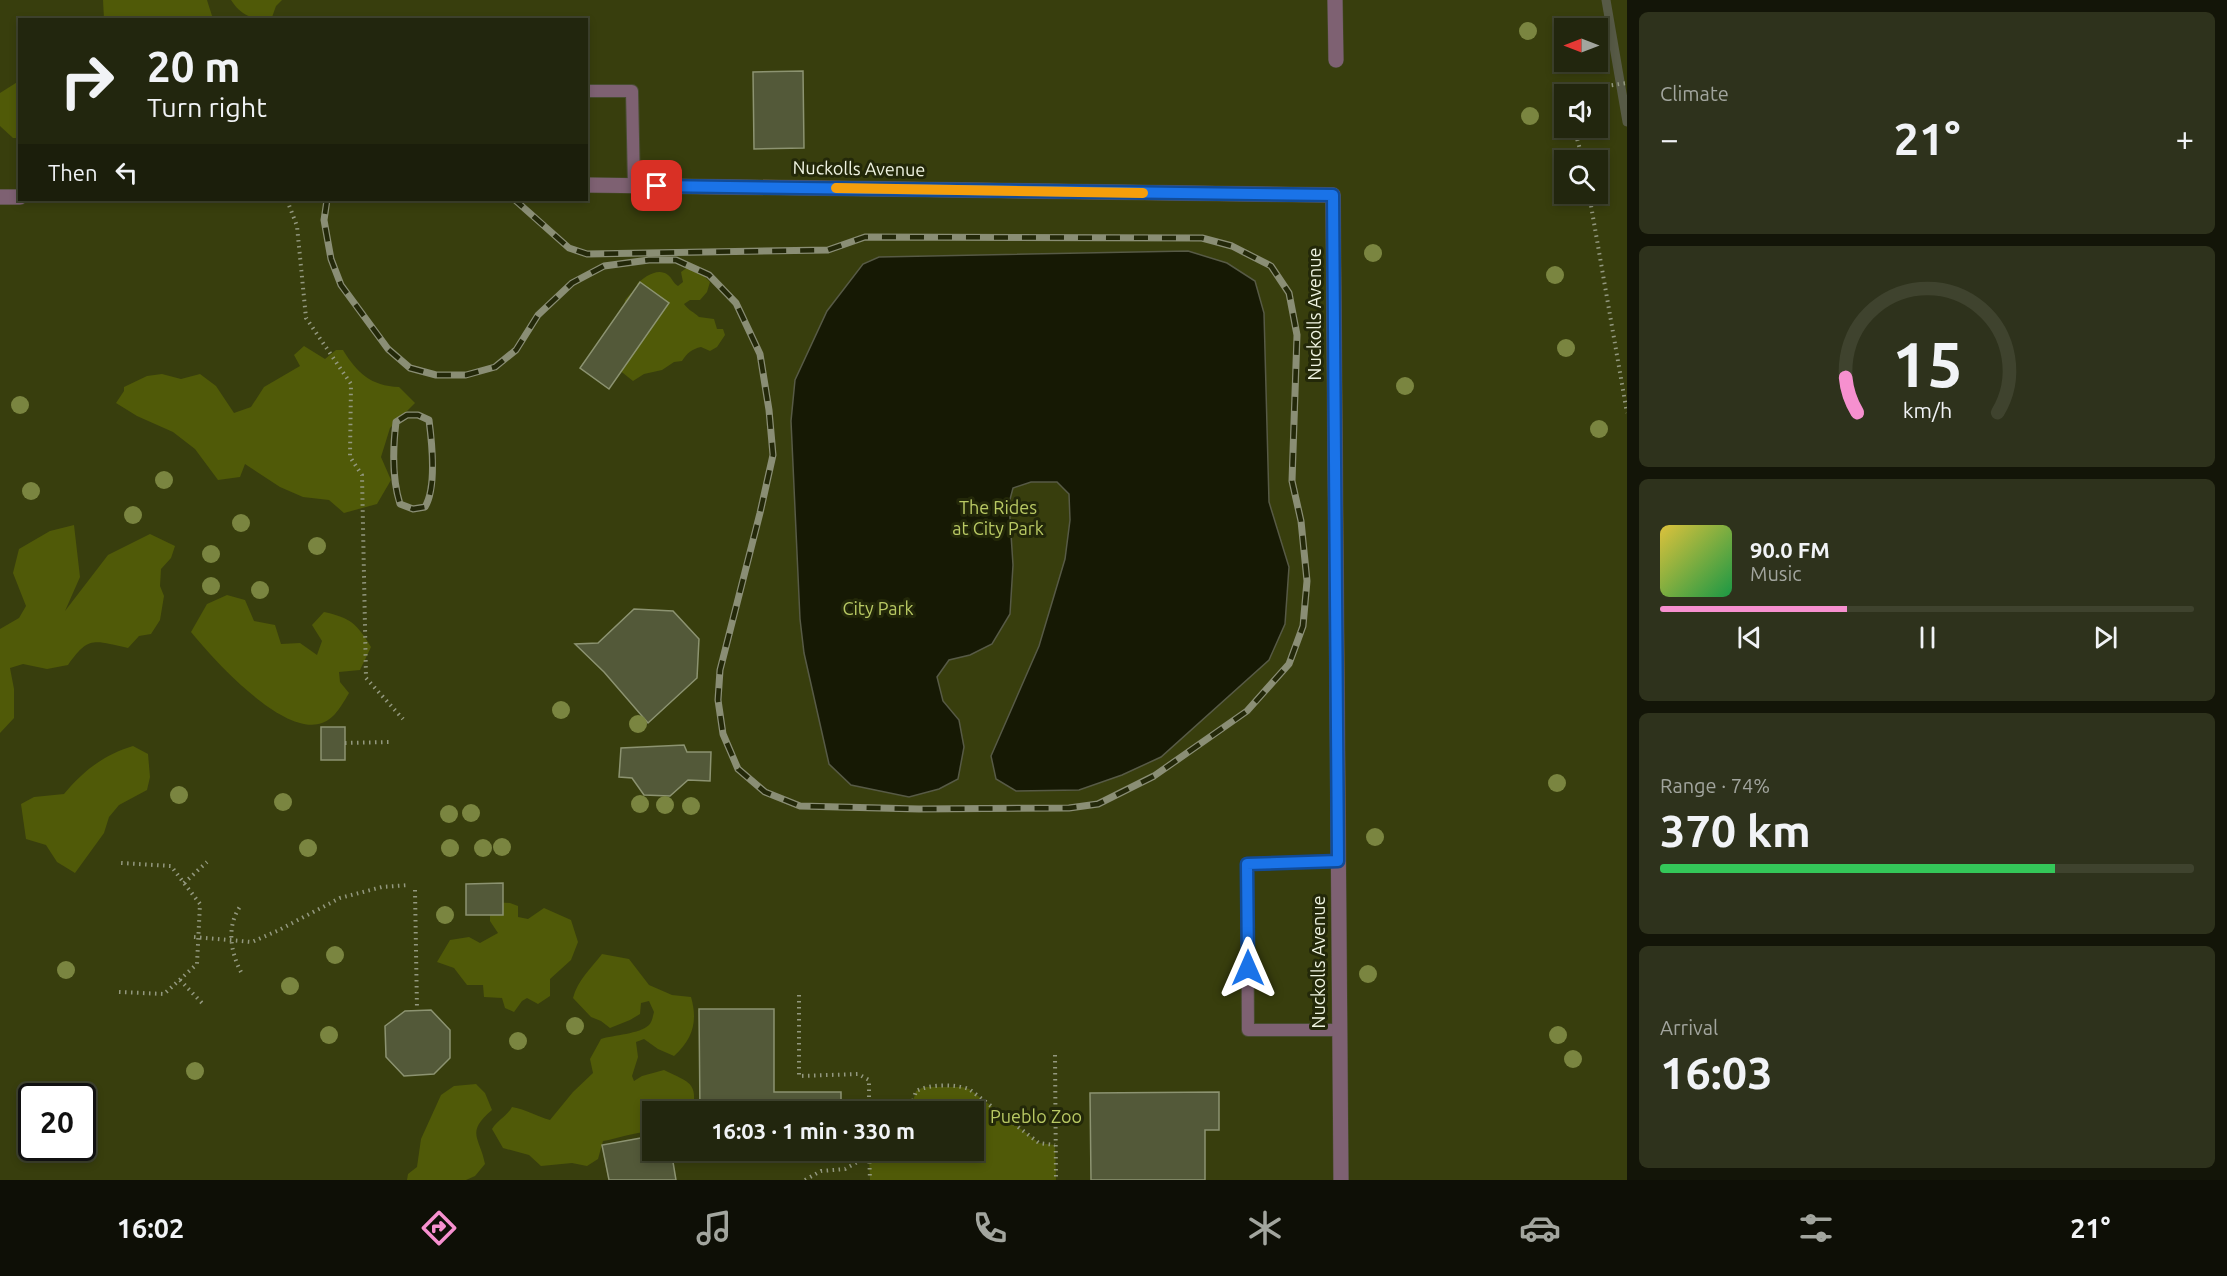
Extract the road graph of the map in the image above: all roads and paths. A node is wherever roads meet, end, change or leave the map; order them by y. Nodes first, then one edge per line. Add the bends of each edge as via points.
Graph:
1 (1335, 0) edge
2 (1336, 60) dead end
3 (1627, 83) edge
4 (1608, 86) edge
5 (588, 91) edge
6 (588, 185) edge
7 (634, 186) junction
8 (0, 197) edge
9 (18, 197) edge
10 (287, 201) edge
11 (1591, 204) edge
12 (1627, 413) edge
13 (403, 719) dead end
14 (389, 742) dead end
15 (345, 743) dead end
16 (1338, 861) junction
17 (207, 862) dead end
18 (121, 863) dead end
19 (184, 883) junction
20 (409, 885) dead end
21 (415, 890) dead end
22 (242, 904) dead end
23 (197, 937) junction
24 (232, 940) junction
25 (241, 972) dead end
26 (180, 980) junction
27 (119, 992) dead end
28 (799, 995) dead end
29 (202, 1003) dead end
30 (417, 1010) dead end
31 (1339, 1030) junction
32 (1055, 1055) dead end
33 (869, 1101) edge
34 (913, 1101) edge
35 (1055, 1145) junction
36 (861, 1161) edge
37 (869, 1161) edge
38 (805, 1180) edge
39 (870, 1180) edge
40 (1056, 1180) edge
41 (1341, 1180) edge

1 - 2 street
3 - 4 path
5 - 7 lane via 632,91
6 - 7 street, Nuckolls Avenue
7 - 16 street, Nuckolls Avenue via 1333,195
8 - 9 street
10 - 13 path via 297,226 306,318 351,384 350,457 362,476 366,678
11 - 12 path
14 - 15 path
16 - 31 street, Nuckolls Avenue
16 - 31 lane via 1247,864 1248,1030
17 - 19 path
18 - 19 path via 171,866
19 - 23 path via 200,904
20 - 24 path via 382,887 340,898 252,942
21 - 30 path
22 - 24 path via 233,920
23 - 24 path
23 - 26 path via 197,964
24 - 25 path via 233,955
26 - 27 path via 164,994
26 - 29 path
28 - 33 path via 799,1076 858,1074 869,1080
31 - 41 street, Nuckolls Avenue
32 - 35 path
34 - 35 path via 916,1091 924,1087 969,1089 1039,1143
35 - 40 path
36 - 38 path via 845,1169 821,1171
37 - 39 path

